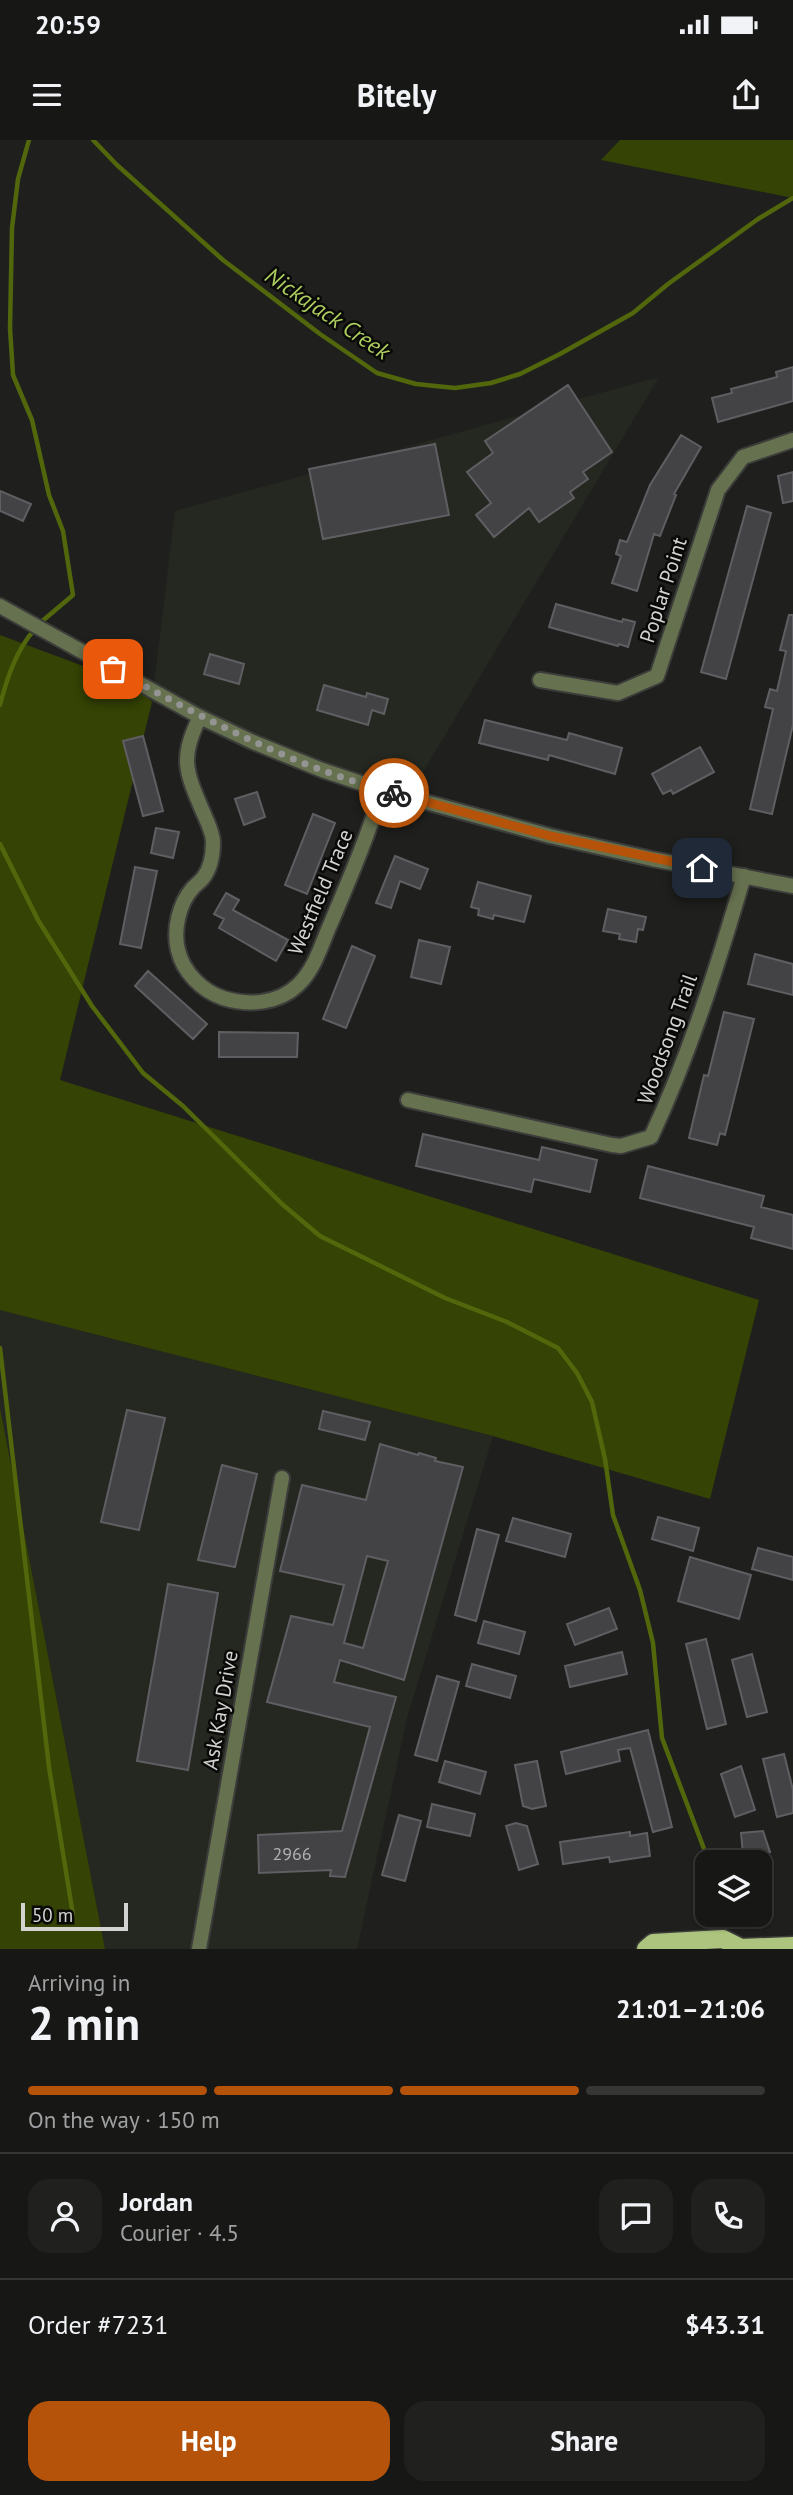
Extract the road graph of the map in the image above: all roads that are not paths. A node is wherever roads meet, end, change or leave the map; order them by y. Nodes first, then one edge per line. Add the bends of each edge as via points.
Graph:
1 (793, 440) edge
2 (5, 609) edge
3 (540, 680) dead end
4 (200, 717) junction
5 (382, 790) junction
6 (744, 876) junction
7 (793, 886) edge
8 (408, 1100) dead end
9 (282, 1478) dead end
10 (793, 1946) edge
11 (199, 1949) edge
12 (646, 1949) edge
13 (741, 1949) edge

1 - 3 street, Poplar Point via 743,457 718,490 657,676 618,693
2 - 4 street
4 - 5 street via 253,743
4 - 5 street, Westfield Trace via 186,750 187,768 213,840 212,860 181,907 178,949 185,969 217,996 258,1003 279,998 297,987 310,971 353,873
5 - 6 street via 550,836
6 - 7 street
6 - 8 street, Woodsong Trail via 673,1089 651,1137 612,1145
9 - 11 street, Ask Kay Drive
10 - 13 main road
12 - 13 main road via 653,1943 723,1939

